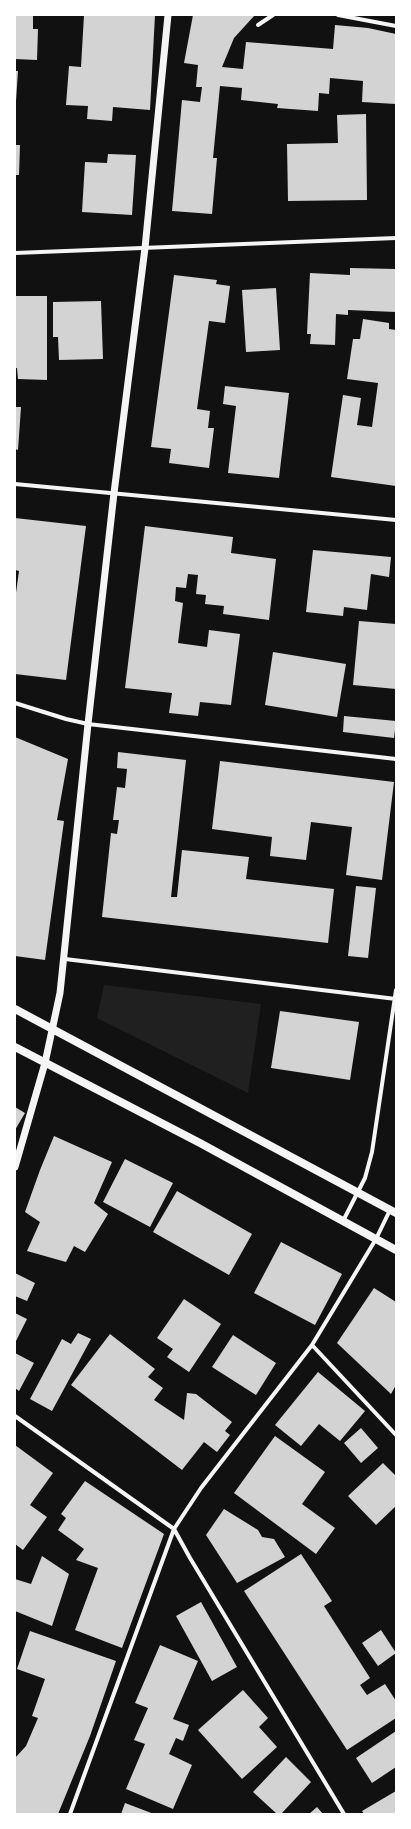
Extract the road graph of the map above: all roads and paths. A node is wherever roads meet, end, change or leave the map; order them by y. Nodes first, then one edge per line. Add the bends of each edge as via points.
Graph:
1 (168, 15) edge
2 (273, 15) edge
3 (338, 15) edge
4 (258, 25) dead end
5 (396, 26) edge
6 (396, 238) edge
7 (145, 248) junction
8 (15, 253) edge
9 (15, 484) edge
10 (114, 493) junction
11 (396, 520) edge
12 (15, 703) edge
13 (88, 724) junction
14 (396, 759) edge
15 (65, 959) junction
16 (396, 990) edge
17 (395, 999) edge
18 (15, 1009) edge
19 (54, 1030) junction
20 (15, 1047) edge
21 (45, 1063) junction
22 (15, 1167) edge
23 (358, 1193) junction
24 (393, 1211) edge
25 (343, 1221) junction
26 (376, 1239) junction
27 (396, 1250) edge
28 (312, 1345) junction
29 (15, 1416) edge
30 (396, 1435) edge
31 (174, 1529) junction
32 (70, 1814) edge
33 (344, 1814) edge

1 - 7 street
2 - 4 street
3 - 5 street
6 - 7 street
7 - 8 street
7 - 10 street
9 - 10 street
10 - 11 street
10 - 13 street
12 - 13 street
13 - 14 street
13 - 15 street
15 - 17 street
15 - 19 street
16 - 17 street
17 - 23 street via 372,1152
18 - 19 main road
19 - 21 street
19 - 23 main road
20 - 21 main road
21 - 22 street
21 - 25 main road
23 - 24 main road
23 - 25 street
24 - 26 street
25 - 26 main road
26 - 27 main road
26 - 28 street
28 - 30 street
28 - 31 street via 201,1488
29 - 31 street
31 - 32 street
31 - 33 street

